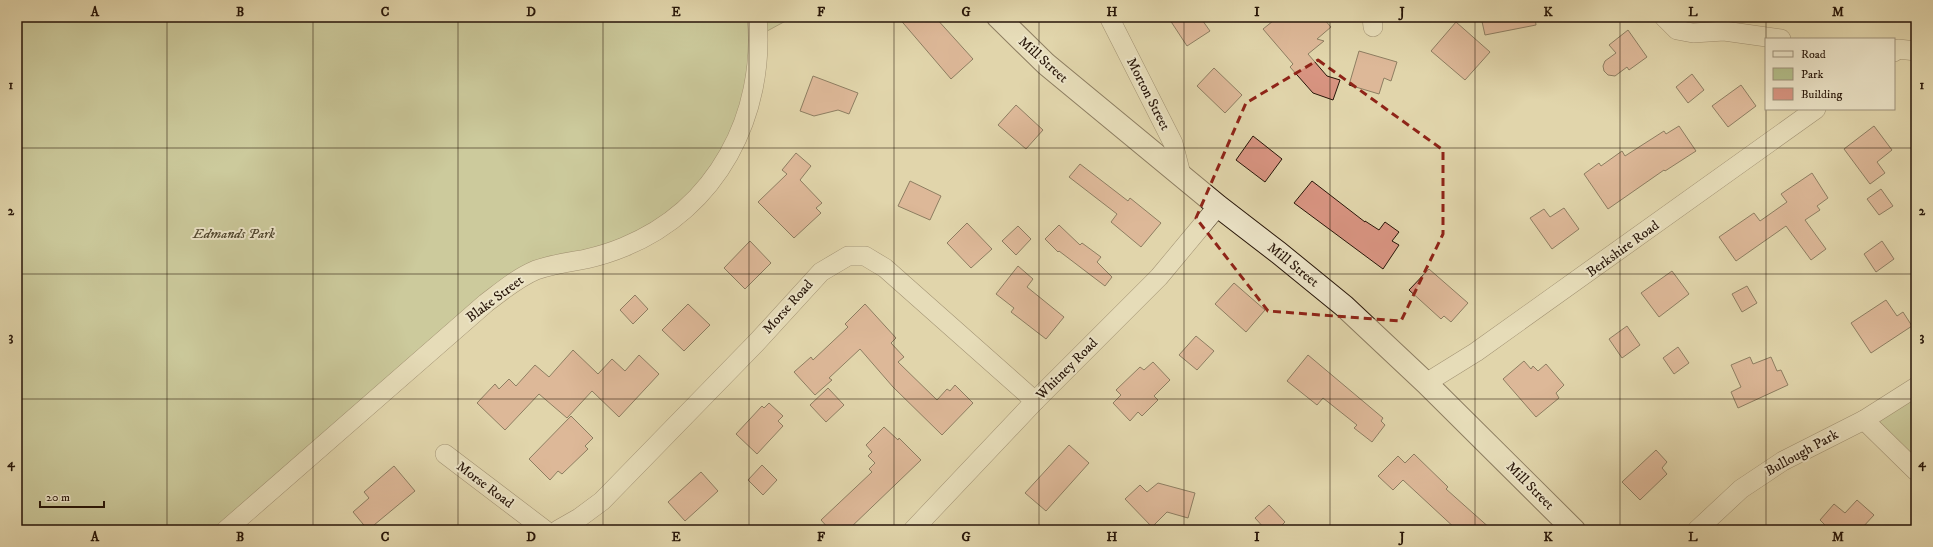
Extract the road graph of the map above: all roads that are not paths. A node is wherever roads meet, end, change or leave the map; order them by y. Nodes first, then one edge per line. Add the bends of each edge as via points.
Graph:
1 (757, 17) edge
2 (998, 17) edge
3 (1109, 17) edge
4 (1664, 17) edge
5 (1725, 24) edge
6 (1777, 38) edge
7 (1815, 110) edge
8 (1181, 174) junction
9 (1218, 206) junction
10 (1426, 383) junction
11 (1916, 387) edge
12 (1035, 401) junction
13 (1864, 420) junction
14 (444, 454) dead end
15 (1916, 471) edge
16 (226, 530) edge
17 (545, 530) edge
18 (558, 530) edge
19 (913, 530) edge
20 (1574, 530) edge
21 (1696, 530) edge

1 - 16 street, Blake Street via 758,62 748,112 729,156 696,199 666,224 632,243 596,256 545,267 512,284 486,303
2 - 8 street, Mill Street via 1046,64
3 - 8 street, Morton Street via 1173,143
4 - 5 street via 1677,30 1693,33
5 - 6 street
7 - 10 street, Berkshire Road via 1483,348
8 - 9 street, Mill Street
9 - 10 street, Mill Street via 1344,306
9 - 12 street, Whitney Road via 1159,277
10 - 20 street, Mill Street
11 - 13 street, Bullough Park
12 - 18 street, Morse Road via 885,268 865,256 848,256 821,272 756,343 602,500
12 - 19 street, Whitney Road
13 - 15 street
13 - 21 street, Bullough Park via 1783,461 1741,489
14 - 17 street, Morse Road

